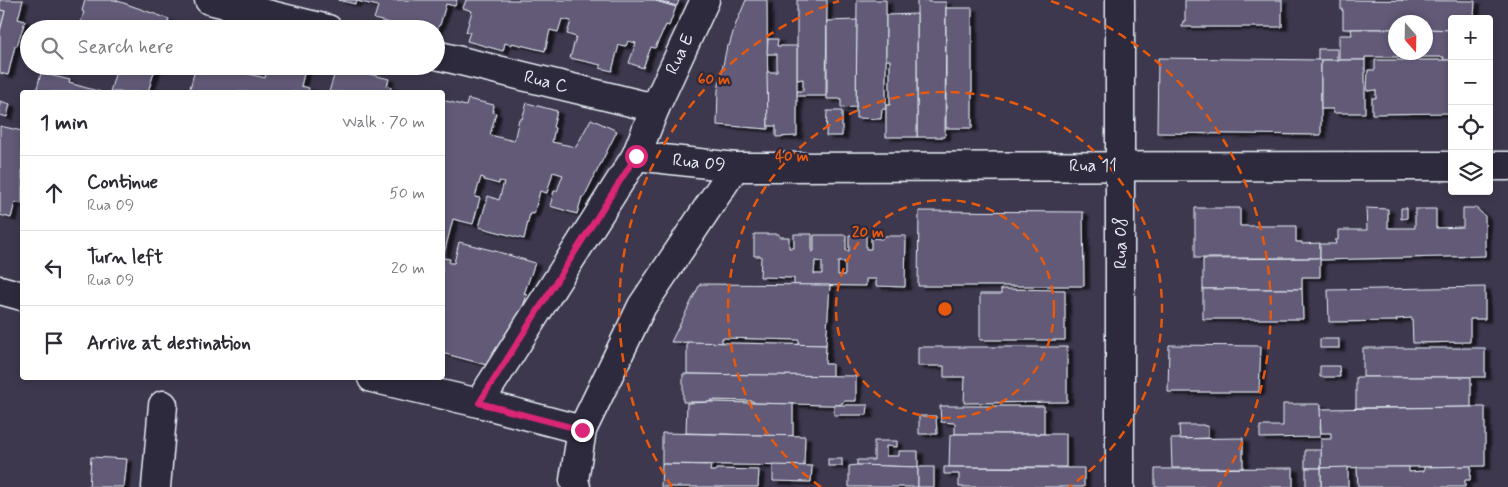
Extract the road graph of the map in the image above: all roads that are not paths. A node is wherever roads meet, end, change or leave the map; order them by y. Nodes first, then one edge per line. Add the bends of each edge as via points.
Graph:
1 (209, 0) edge
2 (705, 0) edge
3 (1120, 0) edge
4 (291, 20) edge
5 (445, 57) edge
6 (655, 108) junction
7 (636, 156) junction
8 (1121, 166) junction
9 (1448, 166) edge
10 (1493, 166) edge
11 (1508, 166) edge
12 (735, 167) junction
13 (0, 290) edge
14 (20, 295) edge
15 (381, 380) edge
16 (479, 403) junction
17 (163, 405) dead end
18 (582, 430) junction
19 (156, 487) edge
20 (576, 487) edge
21 (1120, 487) edge

1 - 4 street
2 - 6 street, Rua E
3 - 8 street, Rua 08
5 - 6 street, Rua C
6 - 7 street, Rua E
7 - 12 street, Rua 09
7 - 16 street
8 - 9 street, Rua 11
8 - 12 street, Rua 11
8 - 21 street, Rua 08
10 - 11 street
12 - 18 street, Rua 09 via 642,306
13 - 14 street
15 - 16 street
16 - 18 street
17 - 19 street
18 - 20 street, Rua 09 via 574,480

